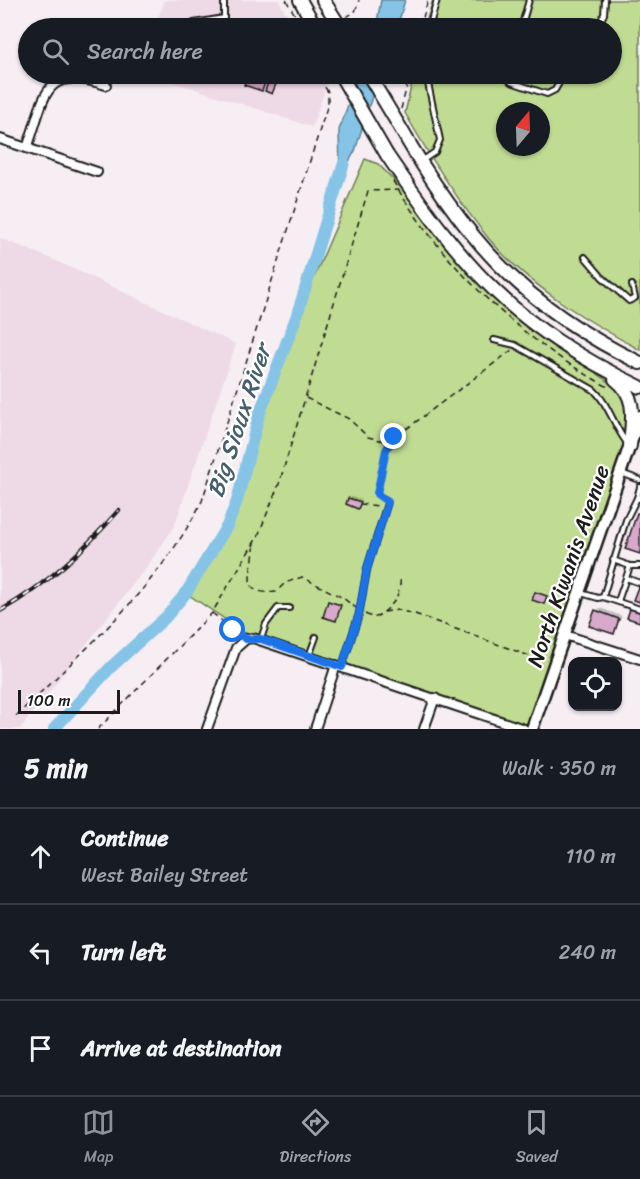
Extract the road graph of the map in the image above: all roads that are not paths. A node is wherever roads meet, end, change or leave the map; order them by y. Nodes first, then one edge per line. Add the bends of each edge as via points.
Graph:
1 (225, 0) edge
2 (300, 0) edge
3 (323, 0) edge
4 (437, 0) edge
5 (529, 0) edge
6 (605, 0) edge
7 (224, 18) edge
8 (310, 18) edge
9 (335, 18) edge
10 (432, 18) edge
11 (524, 18) edge
12 (602, 18) edge
13 (54, 84) edge
14 (346, 84) edge
15 (374, 84) edge
16 (428, 84) edge
17 (518, 84) edge
18 (558, 84) edge
19 (0, 139) edge
20 (27, 148) junction
21 (419, 162) junction
22 (97, 172) dead end
23 (585, 257) dead end
24 (632, 285) dead end
25 (494, 340) dead end
26 (640, 363) edge
27 (594, 364) junction
28 (640, 387) edge
29 (640, 416) edge
30 (640, 428) edge
31 (630, 446) junction
32 (620, 473) junction
33 (640, 480) edge
34 (640, 487) edge
35 (638, 499) edge
36 (386, 506) road end
37 (613, 560) junction
38 (630, 566) junction
39 (640, 566) edge
40 (626, 578) junction
41 (640, 583) edge
42 (580, 592) junction
43 (603, 597) junction
44 (618, 602) junction
45 (289, 608) dead end
46 (640, 609) edge
47 (565, 634) junction
48 (316, 638) dead end
49 (261, 639) junction
50 (309, 656) junction
51 (640, 659) edge
52 (339, 666) junction
53 (435, 698) junction
54 (207, 729) edge
55 (315, 729) edge
56 (424, 729) edge
57 (524, 729) edge
58 (532, 729) edge

1 - 7 lane
2 - 8 highway
3 - 9 highway
4 - 10 lane
5 - 11 lane
6 - 12 lane
13 - 20 street
14 - 27 highway, bridge via 427,214 485,284 531,324
15 - 21 highway, bridge
16 - 21 lane via 440,140 435,152
17 - 18 lane via 547,94
19 - 20 street
20 - 22 street
21 - 26 highway via 469,234 517,284 577,329
23 - 24 lane via 629,301 635,298
25 - 31 lane via 515,345 594,390
27 - 28 highway
27 - 31 highway via 621,383 629,394 633,414
29 - 31 main road, North Kiwanis Avenue
30 - 31 highway
31 - 32 main road, North Kiwanis Avenue
32 - 33 lane
32 - 42 main road, North Kiwanis Avenue
34 - 35 lane
35 - 37 lane via 626,520
36 - 52 lane via 367,569 360,611
37 - 38 lane
37 - 43 lane
38 - 39 lane
38 - 40 lane
40 - 41 lane
40 - 44 lane
42 - 43 lane
42 - 47 main road, North Kiwanis Avenue
43 - 44 lane
44 - 46 lane
45 - 49 lane via 278,608
47 - 51 street
47 - 58 main road, North Kiwanis Avenue
48 - 50 lane
49 - 50 street
49 - 54 street via 240,642
50 - 52 street
52 - 53 street
52 - 55 street
53 - 56 street
53 - 57 street

